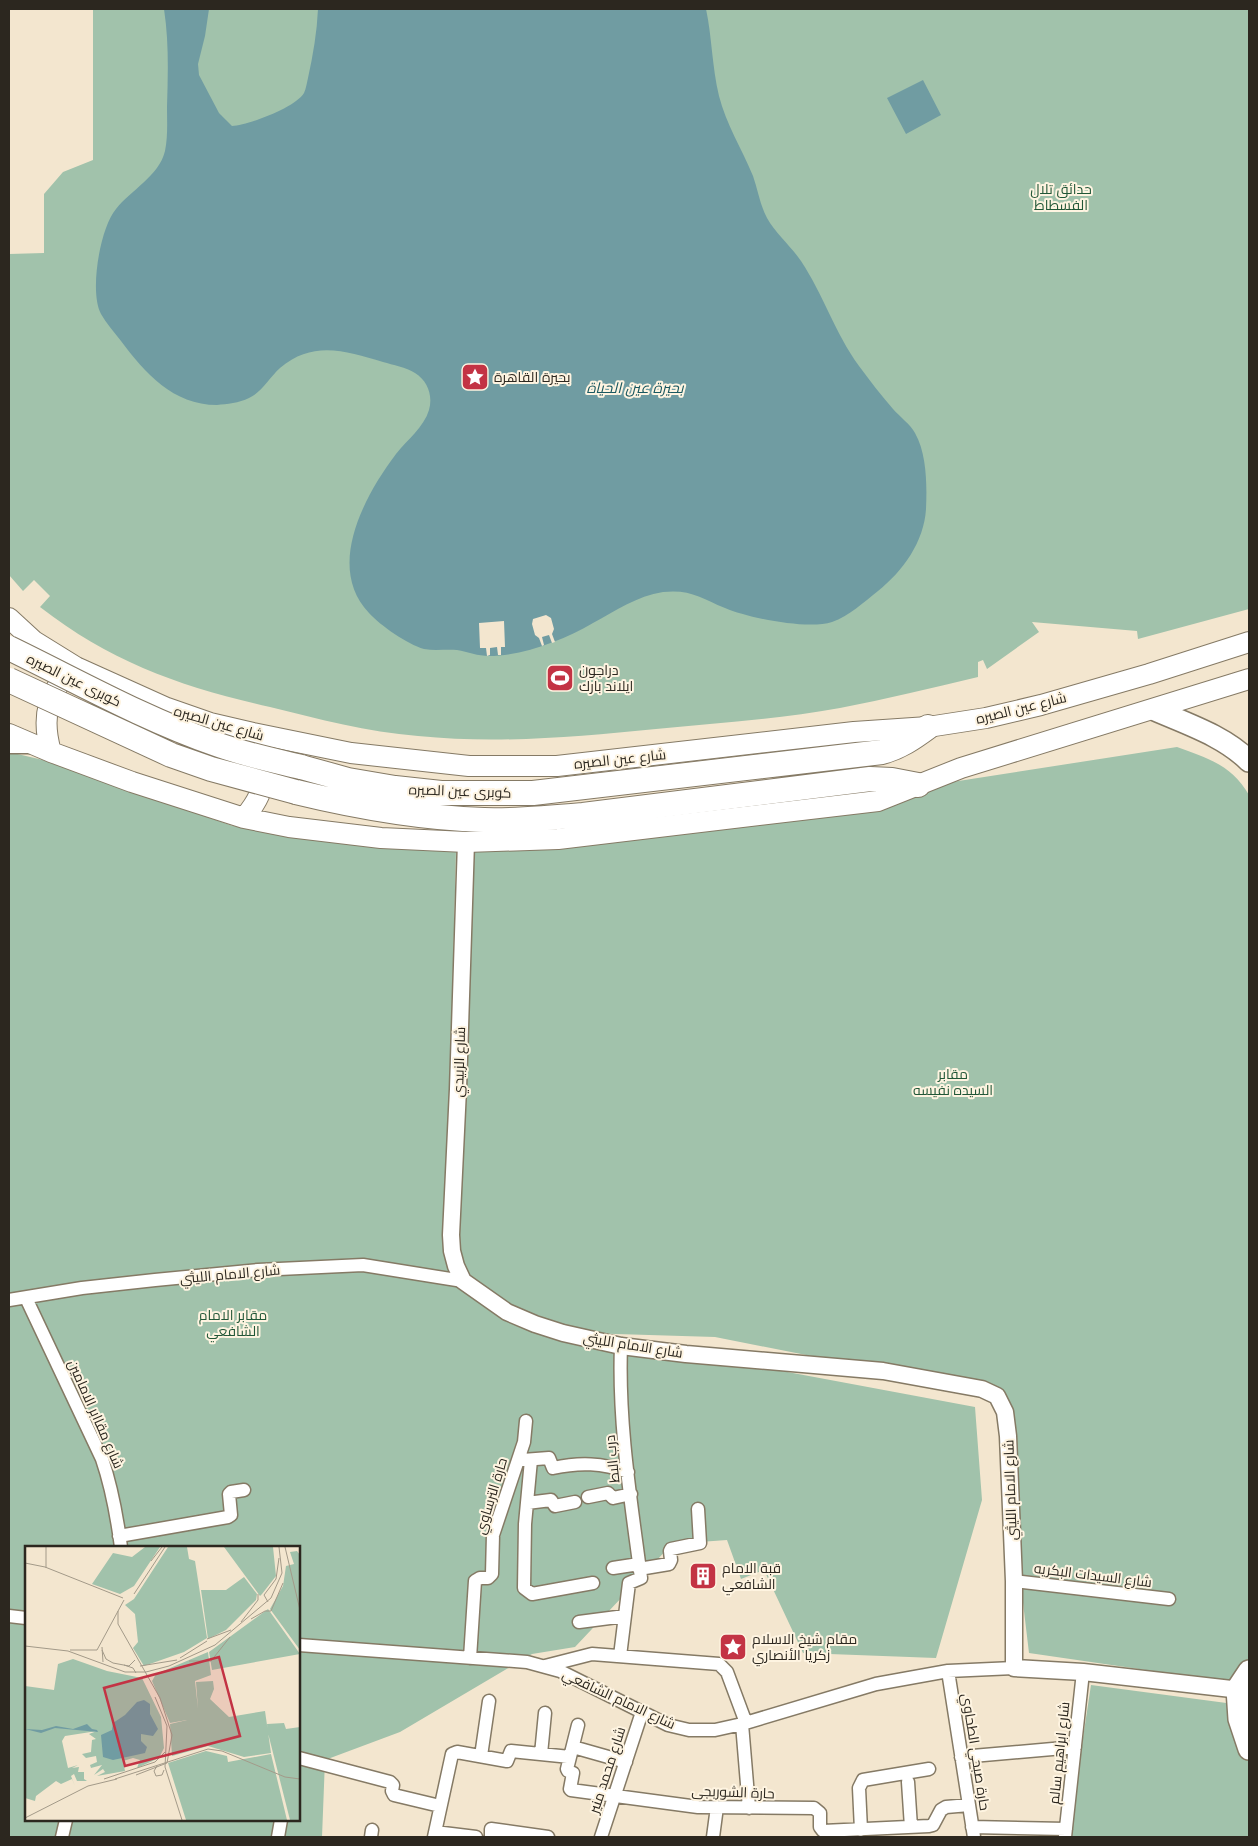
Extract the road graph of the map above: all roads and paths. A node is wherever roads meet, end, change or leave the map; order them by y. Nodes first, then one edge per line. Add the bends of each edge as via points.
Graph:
1 (9, 618) edge
2 (1249, 642) edge
3 (9, 648) edge
4 (76, 667) junction
5 (1249, 679) edge
6 (9, 680) edge
7 (1155, 710) junction
8 (928, 727) junction
9 (252, 733) junction
10 (9, 734) edge
11 (9, 747) edge
12 (46, 749) junction
13 (1249, 761) edge
14 (918, 785) junction
15 (244, 818) junction
16 (466, 842) junction
17 (463, 1281) junction
18 (26, 1298) junction
19 (9, 1300) edge
20 (621, 1346) junction
21 (526, 1421) dead end
22 (531, 1460) junction
23 (518, 1461) junction
24 (628, 1472) junction
25 (244, 1490) dead end
26 (631, 1494) junction
27 (588, 1497) dead end
28 (575, 1502) dead end
29 (527, 1503) junction
30 (698, 1509) dead end
31 (120, 1542) edge
32 (639, 1566) junction
33 (613, 1568) dead end
34 (1014, 1581) junction
35 (594, 1583) dead end
36 (1169, 1599) dead end
37 (9, 1616) edge
38 (625, 1616) junction
39 (25, 1618) edge
40 (579, 1622) dead end
41 (300, 1645) edge
42 (620, 1656) junction
43 (470, 1658) junction
44 (544, 1666) junction
45 (1014, 1668) junction
46 (948, 1671) junction
47 (1083, 1672) junction
48 (1249, 1672) edge
49 (1243, 1690) edge
50 (489, 1701) dead end
51 (642, 1712) junction
52 (545, 1713) dead end
53 (744, 1724) junction
54 (578, 1725) dead end
55 (1075, 1747) junction
56 (1249, 1749) edge
57 (572, 1752) junction
58 (541, 1754) junction
59 (481, 1756) junction
60 (961, 1757) junction
61 (300, 1758) edge
62 (626, 1762) junction
63 (929, 1769) dead end
64 (908, 1782) dead end
65 (614, 1796) junction
66 (968, 1804) junction
67 (440, 1806) junction
68 (717, 1808) junction
69 (748, 1808) junction
70 (66, 1821) edge
71 (281, 1821) edge
72 (911, 1827) junction
73 (861, 1830) junction
74 (973, 1832) edge
75 (1065, 1833) edge
76 (831, 1834) edge
77 (435, 1835) edge
78 (62, 1837) edge
79 (278, 1837) edge
80 (476, 1837) edge
81 (491, 1837) edge
82 (548, 1837) edge
83 (601, 1837) edge
84 (713, 1837) edge

1 - 4 main road, شارع عين الصيره via 34,641
2 - 8 main road, شارع عين الصيره via 1041,705
3 - 8 highway, كوبرى عين الصيره, bridge via 142,713 217,745 348,780 441,793 533,793 868,755 896,748
4 - 9 main road, شارع عين الصيره via 167,708
4 - 12 main road via 60,682 49,703
5 - 7 main road
6 - 14 highway, كوبرى عين الصيره, bridge via 132,738 211,769 316,797 396,812 485,820 541,819 870,779
7 - 13 highway via 1232,746
7 - 14 main road via 961,768
8 - 9 main road, شارع عين الصيره via 548,766 468,766 351,752
9 - 15 main road via 262,748 266,766 264,786
10 - 12 main road
11 - 12 street
12 - 15 main road via 132,782
14 - 16 main road via 868,802 558,839
15 - 16 main road via 381,838
16 - 17 street, شارع الزبيدي via 451,1235 452,1251
17 - 18 street, شارع الامام الليثي via 363,1265 164,1279
17 - 20 street, شارع الامام الليثي via 507,1312 535,1324
18 - 19 street, شارع الامام الليثي
18 - 31 street, شارع مقاابر الامامين via 102,1459 111,1483
20 - 24 street, درب البط via 620,1378
20 - 34 street, شارع الامام الليثي via 883,1371 982,1389 997,1396 1006,1412
21 - 23 street, حارة الترساوي
22 - 23 street
22 - 24 street via 550,1458 553,1468 591,1463
22 - 29 street
23 - 43 street, حارة الترساوي via 493,1534 492,1574 475,1581
24 - 26 street, درب البط
25 - 31 street via 229,1494 232,1514 228,1517
26 - 27 street via 613,1498 608,1493
26 - 32 street, درب البط
28 - 29 street via 555,1506 551,1500
29 - 35 street via 524,1588 532,1594
30 - 32 street via 700,1543 671,1549 669,1564
32 - 33 street
32 - 38 street via 640,1579 629,1583
34 - 36 street, شارع السيدات البكريه
34 - 45 street, شارع الامام الليثي
37 - 39 street
38 - 40 street
38 - 42 street
41 - 43 street, شارع الامام الشافعي
42 - 44 street via 592,1654
42 - 53 street via 719,1664 727,1672
43 - 44 street, شارع الامام الشافعي
44 - 51 street, شارع الامام الشافعي
45 - 46 street, شارع الامام الشافعي
45 - 47 street, شارع الامام الشافعي
46 - 53 street, شارع الامام الشافعي via 876,1684
46 - 60 street, حارة صبحي الطحاوي
47 - 49 street, شارع الامام الشافعي
47 - 55 street, شارع ابراهيم سالم
48 - 49 highway
49 - 56 highway via 1239,1719
50 - 59 street
51 - 53 street, شارع الامام الشافعي via 668,1725 689,1730 715,1730
51 - 62 street, شارع محمد منير
52 - 58 street
53 - 69 street
54 - 57 street
55 - 60 street
55 - 75 street, شارع ابراهيم سالم
57 - 58 street
57 - 62 street
57 - 65 street, حارة الشوربجى via 568,1770 574,1774 570,1788
58 - 59 street via 511,1751 507,1761
59 - 67 street via 452,1754
60 - 66 street, حارة صبحي الطحاوي
61 - 67 street via 390,1782 394,1796
62 - 65 street, شارع محمد منير
63 - 73 street via 862,1780 859,1788
64 - 72 street
65 - 68 street, حارة الشوربجى
65 - 83 street, شارع محمد منير
66 - 72 street via 946,1807 933,1825
66 - 74 street, حارة صبحي الطحاوي
67 - 77 street
68 - 69 street, حارة الشوربجى
68 - 84 street
69 - 76 street, حارة الشوربجى via 814,1808 820,1813 821,1830
70 - 78 street
71 - 79 street
72 - 73 street
73 - 76 street
74 - 75 street
77 - 80 street
81 - 82 street via 491,1829

